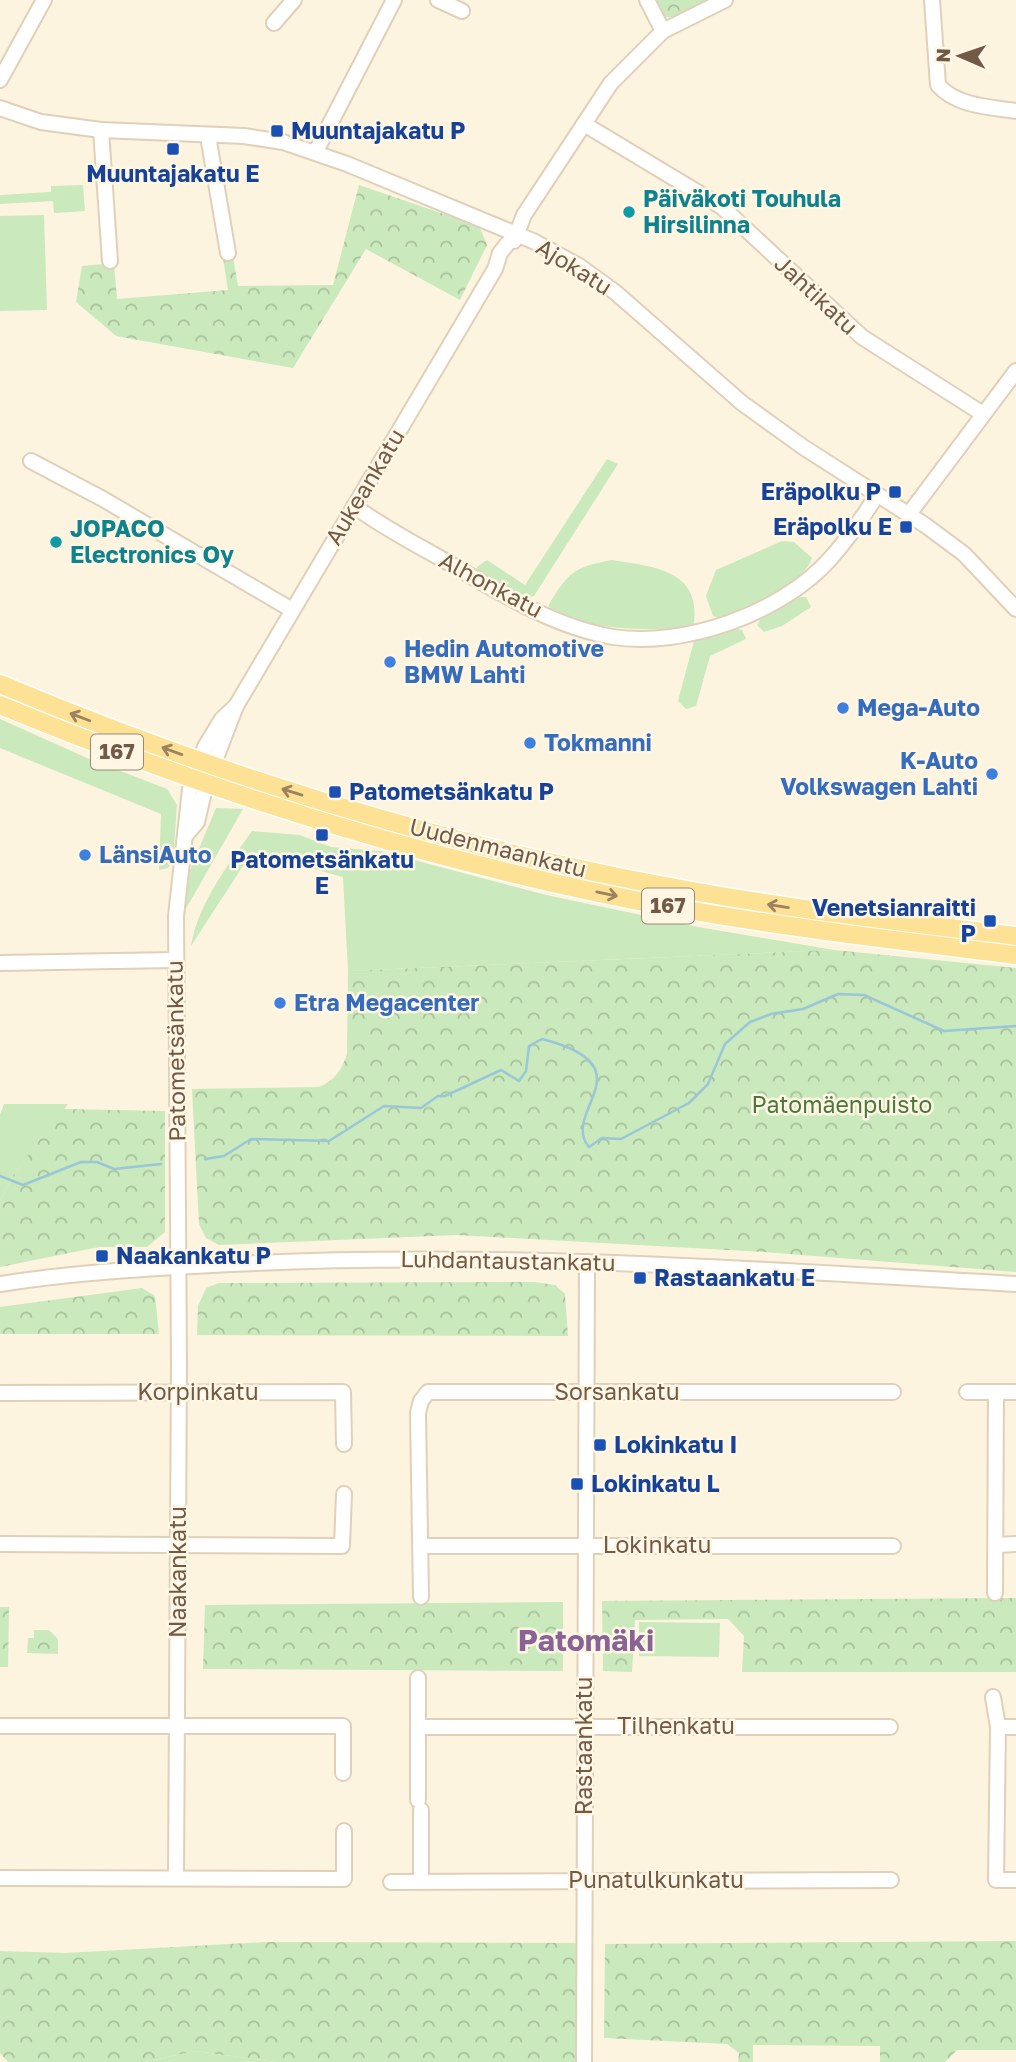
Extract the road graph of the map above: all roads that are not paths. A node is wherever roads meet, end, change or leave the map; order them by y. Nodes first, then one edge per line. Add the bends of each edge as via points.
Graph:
1 (44, 0) edge
2 (294, 0) edge
3 (394, 0) edge
4 (438, 0) edge
5 (647, 0) edge
6 (725, 0) edge
7 (932, 0) edge
8 (462, 11) dead end
9 (274, 23) dead end
10 (663, 31) junction
11 (0, 80) edge
12 (0, 108) edge
13 (1016, 111) edge
14 (0, 118) edge
15 (41, 122) junction
16 (584, 124) junction
17 (101, 130) junction
18 (208, 136) junction
19 (316, 151) junction
20 (516, 233) junction
21 (228, 253) dead end
22 (110, 261) dead end
23 (1016, 371) edge
24 (983, 414) junction
25 (31, 461) dead end
26 (877, 495) junction
27 (354, 506) junction
28 (909, 514) junction
29 (1016, 609) edge
30 (292, 610) junction
31 (0, 684) edge
32 (0, 705) edge
33 (206, 764) junction
34 (200, 782) junction
35 (1016, 936) edge
36 (1016, 956) edge
37 (174, 960) junction
38 (0, 963) edge
39 (587, 1262) junction
40 (177, 1267) junction
41 (0, 1283) edge
42 (1016, 1284) edge
43 (179, 1392) junction
44 (584, 1392) junction
45 (893, 1392) dead end
46 (967, 1392) dead end
47 (996, 1392) junction
48 (1016, 1392) edge
49 (0, 1393) edge
50 (344, 1444) dead end
51 (344, 1493) dead end
52 (1016, 1544) edge
53 (0, 1545) edge
54 (178, 1545) junction
55 (584, 1545) junction
56 (997, 1545) junction
57 (421, 1546) junction
58 (893, 1546) dead end
59 (995, 1593) dead end
60 (421, 1597) dead end
61 (418, 1678) dead end
62 (993, 1697) dead end
63 (0, 1726) edge
64 (179, 1726) junction
65 (584, 1726) junction
66 (420, 1727) junction
67 (890, 1727) dead end
68 (998, 1727) junction
69 (1016, 1727) edge
70 (343, 1773) dead end
71 (344, 1830) dead end
72 (0, 1878) edge
73 (176, 1878) junction
74 (891, 1880) dead end
75 (1016, 1880) edge
76 (422, 1881) junction
77 (584, 1881) junction
78 (391, 1882) dead end
79 (584, 2062) edge

1 - 11 street
2 - 9 street
3 - 19 street
4 - 8 street
5 - 10 street
6 - 10 street, Aukeankatu
7 - 13 street via 937,85 968,103
10 - 16 street, Aukeankatu via 611,83
12 - 15 street, Ajokatu
14 - 15 street, Ajokatu
15 - 17 street, Ajokatu
16 - 20 street, Aukeankatu
16 - 24 street, Jahtikatu via 722,207 880,352
17 - 18 street, Ajokatu
17 - 22 street
18 - 19 street, Ajokatu via 266,139
18 - 21 street
19 - 20 street, Ajokatu
20 - 26 street, Ajokatu via 579,266 742,403
20 - 27 street, Aukeankatu via 510,257 495,269
23 - 24 street
24 - 28 street
25 - 30 street
26 - 27 street, Alhonkatu via 829,561 776,600 709,629 651,638 613,637 533,610
26 - 28 street, Ajokatu
27 - 30 street, Aukeankatu
28 - 29 street, Ajokatu via 964,554
30 - 33 street, Aukeankatu via 236,706 222,719
33 -> 31 main road, Uudenmaankatu / 167
32 - 34 main road, Uudenmaankatu / 167
33 - 34 street, Patometsänkatu
35 -> 33 main road, Uudenmaankatu / 167 via 785,907 606,874 404,825
34 -> 36 main road, Uudenmaankatu / 167 via 386,840 612,895 799,928
34 - 37 street, Patometsänkatu via 187,808
37 - 38 street
37 - 40 street, Patometsänkatu
39 - 40 street, Luhdantaustankatu via 320,1260
39 - 42 street, Luhdantaustankatu
39 - 44 street, Rastaankatu
40 - 41 street, Luhdantaustankatu
40 - 43 street, Naakankatu
43 - 49 street, Korpinkatu
43 - 50 street, Korpinkatu via 343,1392
43 - 54 street, Naakankatu
44 - 45 street, Sorsankatu
44 - 55 street, Rastaankatu
44 - 57 street, Sorsankatu via 425,1394 418,1413
46 - 47 street
47 - 48 street
47 - 56 street
51 - 54 street via 342,1546
52 - 56 street
53 - 54 street
54 - 64 street, Naakankatu
55 - 57 street, Lokinkatu
55 - 58 street, Lokinkatu
55 - 65 street, Rastaankatu
56 - 59 street
57 - 60 street
61 - 66 street
62 - 68 street
63 - 64 street
64 - 70 street via 343,1726
64 - 73 street, Naakankatu
65 - 66 street, Tilhenkatu
65 - 67 street, Tilhenkatu
65 - 77 street, Rastaankatu
66 - 76 street
68 - 69 street
68 - 75 street via 996,1880
71 - 73 street via 344,1879
72 - 73 street
74 - 77 street, Punatulkunkatu
76 - 77 street, Punatulkunkatu
76 - 78 street, Punatulkunkatu
77 - 79 street, Rastaankatu

